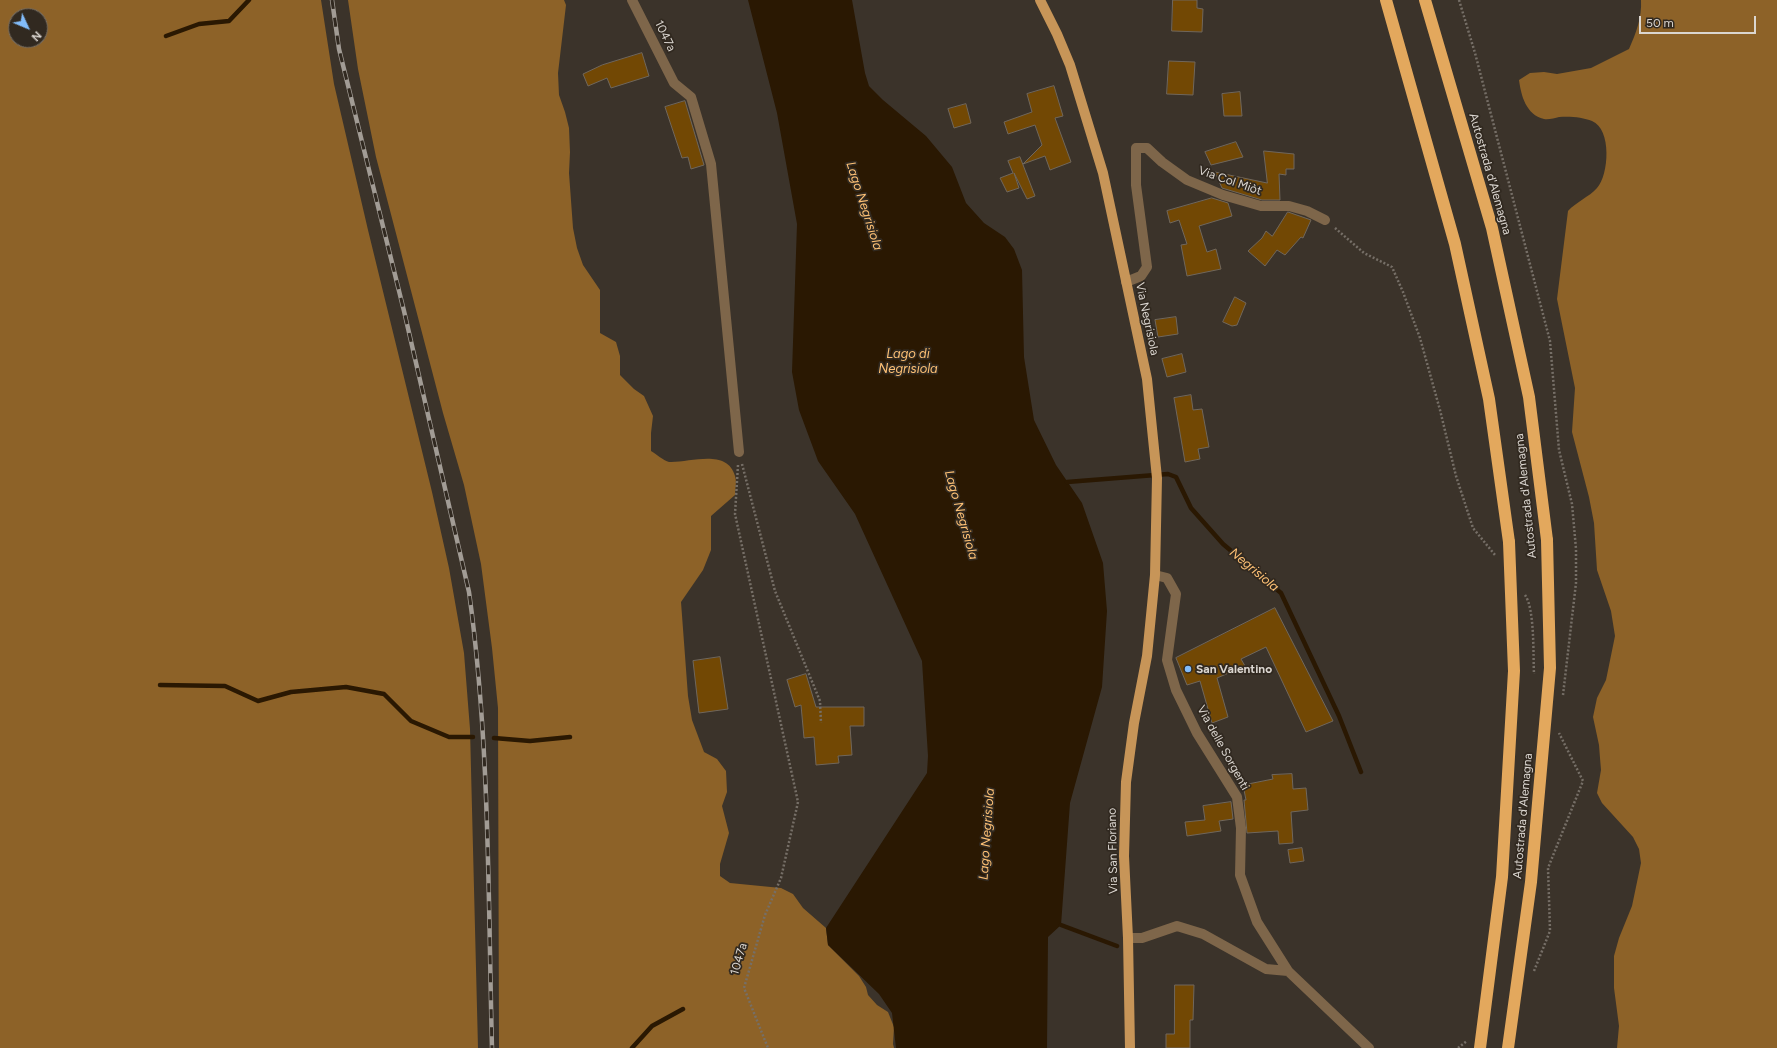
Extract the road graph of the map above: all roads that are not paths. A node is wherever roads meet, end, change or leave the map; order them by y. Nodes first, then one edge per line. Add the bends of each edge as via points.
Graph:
1 (632, 0) edge
2 (1040, 0) edge
3 (1386, 0) edge
4 (1425, 0) edge
5 (1325, 220) dead end
6 (1126, 282) junction
7 (739, 452) road end
8 (1154, 574) junction
9 (1147, 656) joint
10 (1128, 938) junction
11 (1288, 971) junction
12 (1130, 1048) edge
13 (1369, 1048) edge
14 (1480, 1048) edge
15 (1508, 1048) edge

1 - 7 street, 1047a via 674,84 691,97 711,164
2 - 6 main road, Via Negrisiola via 1070,65 1103,174
3 - 14 highway, Autostrada d'Alemagna, bridge via 1455,244 1490,399 1509,542 1514,671 1503,870
4 - 15 highway, Autostrada d'Alemagna, bridge via 1492,228 1529,396 1548,540 1550,668 1531,882
5 - 6 street, Via Col Miòt via 1289,206 1261,206 1223,195 1187,180 1147,148 1136,148 1136,185 1147,267 1141,276
6 - 8 main road, Via Negrisiola via 1147,379 1157,475
8 - 9 main road, Via Negrisiola
8 - 11 street, Via delle Sorgenti via 1167,578 1176,594 1167,660 1176,690 1196,732 1237,797 1241,828 1240,875 1257,922
9 - 10 main road, Via San Floriano via 1126,782 1124,856
10 - 11 street via 1142,938 1177,926 1203,934 1266,969
10 - 12 main road, Via San Floriano
11 - 13 street, Via delle Sorgenti

